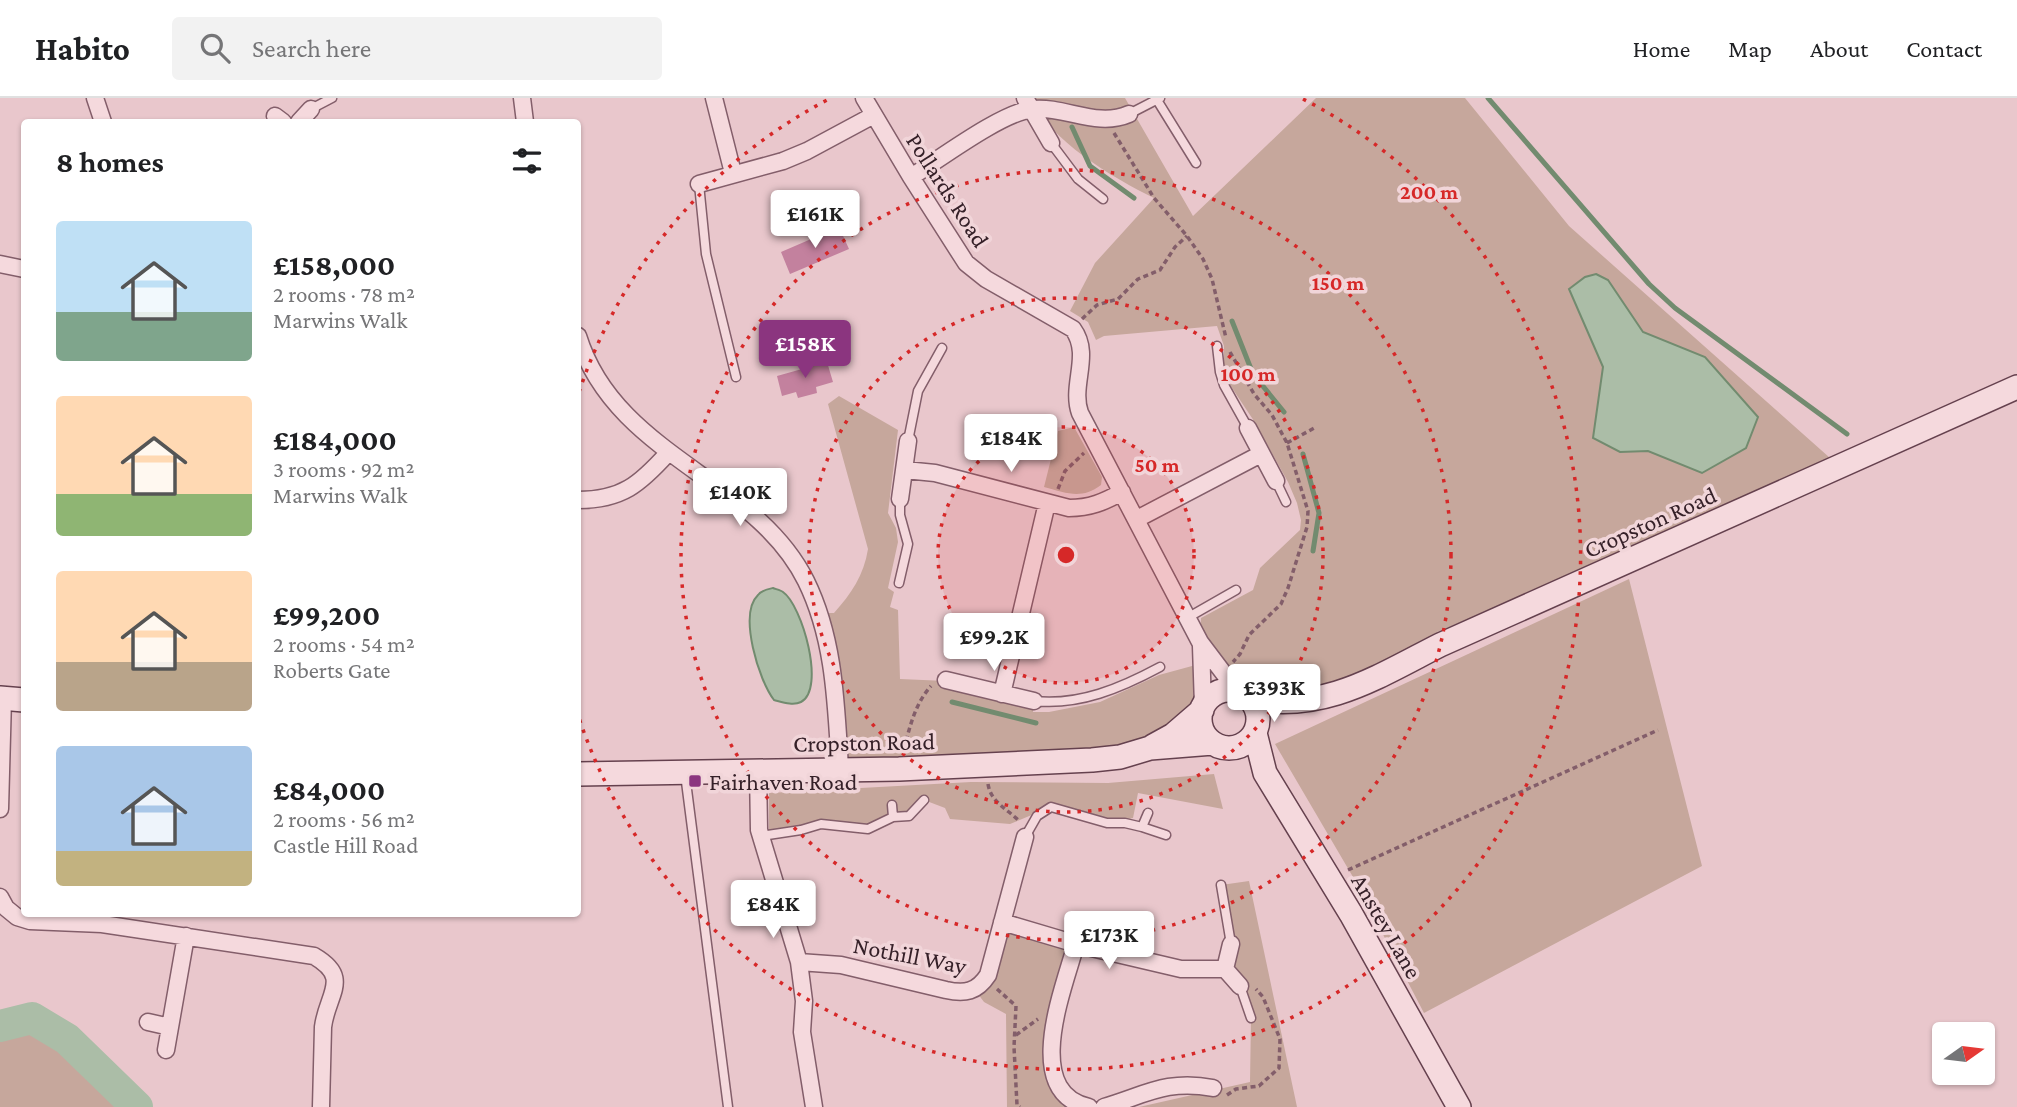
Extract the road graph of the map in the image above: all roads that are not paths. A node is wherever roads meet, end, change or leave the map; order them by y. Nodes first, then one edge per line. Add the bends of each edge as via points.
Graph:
1 (95, 98) edge
2 (332, 98) edge
3 (522, 98) edge
4 (715, 98) edge
5 (864, 98) edge
6 (1159, 99) edge
7 (1028, 104) edge
8 (311, 109) joint
9 (1129, 114) joint
10 (874, 115) junction
11 (102, 119) edge
12 (302, 119) edge
13 (526, 119) edge
14 (1051, 143) joint
15 (1196, 163) dead end
16 (733, 173) junction
17 (911, 177) junction
18 (699, 184) joint
19 (1103, 199) dead end
20 (0, 264) edge
21 (21, 268) edge
22 (581, 346) edge
23 (1217, 346) dead end
24 (942, 348) dead end
25 (736, 377) dead end
26 (2017, 387) edge
27 (1248, 428) joint
28 (908, 441) joint
29 (668, 453) junction
30 (1261, 454) junction
31 (905, 470) junction
32 (1276, 481) joint
33 (1122, 492) junction
34 (900, 499) joint
35 (581, 500) edge
36 (1286, 502) dead end
37 (1051, 504) junction
38 (1137, 519) junction
39 (899, 583) dead end
40 (1236, 590) dead end
41 (1188, 618) junction
42 (1200, 642) junction
43 (1160, 667) dead end
44 (946, 681) road end
45 (1002, 694) junction
46 (1243, 694) junction
47 (9, 699) edge
48 (1034, 701) joint
49 (1304, 702) junction
50 (1203, 708) junction
51 (1256, 729) junction
52 (1222, 746) junction
53 (1150, 748) junction
54 (840, 768) junction
55 (758, 770) junction
56 (684, 771) junction
57 (1265, 773) junction
58 (581, 774) edge
59 (924, 800) dead end
60 (892, 805) dead end
61 (0, 809) edge
62 (1148, 813) dead end
63 (893, 817) junction
64 (1142, 827) junction
65 (1166, 835) dead end
66 (761, 836) junction
67 (1025, 837) joint
68 (1221, 885) dead end
69 (0, 897) edge
70 (1002, 922) junction
71 (186, 936) junction
72 (1076, 944) junction
73 (1231, 944) joint
74 (799, 962) junction
75 (1225, 969) junction
76 (1245, 984) joint
77 (1251, 1018) dead end
78 (148, 1022) dead end
79 (170, 1027) junction
80 (166, 1050) dead end
81 (1216, 1094) road end
82 (321, 1107) edge
83 (728, 1107) edge
84 (814, 1107) edge
85 (1090, 1107) edge
86 (1104, 1107) edge
87 (1459, 1107) edge

1 - 11 street
2 - 8 lane
3 - 13 street
4 - 16 street
5 - 10 street, Pollards Road
6 - 9 lane
6 - 15 lane
7 - 9 street via 1108,120
7 - 14 street
7 - 17 street
8 - 12 street
10 - 16 street via 783,161
10 - 17 street, Pollards Road
14 - 19 lane via 1078,179
16 - 18 street
17 - 33 street, Pollards Road via 966,263 1073,329 1082,349 1075,400
18 - 25 lane via 706,254
20 - 21 street
22 - 29 street via 598,379 640,431
23 - 27 lane via 1224,385
24 - 28 lane via 918,391
26 - 49 street, Cropston Road via 1440,645 1367,682
27 - 30 street
28 - 31 street
29 - 35 street via 632,488 609,498
29 - 54 street via 752,514 772,533 805,580 820,613 831,658
30 - 32 street
30 - 38 street
31 - 34 street
31 - 37 street via 935,473
32 - 36 lane
33 - 37 street via 1085,508
33 - 38 street
34 - 39 lane via 908,544
37 - 45 street
38 - 41 street
40 - 41 lane
41 - 42 street
42 - 46 street
42 - 50 street
43 - 48 lane via 1106,692 1056,703
44 - 45 street
45 - 48 street
46 - 49 street, Cropston Road via 1271,702
46 - 50 street, Cropston Road via 1218,692
46 - 51 street via 1258,714
47 - 61 street
49 - 51 street, Cropston Road
50 - 52 street via 1202,728
50 - 53 street, Cropston Road
51 - 52 street, Cropston Road via 1240,746
51 - 57 street, Anstey Lane
52 - 53 street, Cropston Road
52 - 57 street, Anstey Lane
53 - 54 street, Cropston Road via 1092,760
54 - 55 street, Cropston Road
55 - 56 street, Cropston Road
55 - 66 street
56 - 58 street, Cropston Road
56 - 83 lane
57 - 87 street, Anstey Lane
59 - 63 lane via 909,816
60 - 63 lane
62 - 64 lane
63 - 66 lane via 868,829 821,824
64 - 65 lane
64 - 67 lane via 1107,823 1051,807 1037,816
66 - 74 street
67 - 70 street, Nothill Way
68 - 73 lane
69 - 71 street via 17,917 30,921 102,924
70 - 72 street
70 - 74 street, Nothill Way via 988,975 975,990 963,993 841,965
71 - 79 street
71 - 82 street via 314,956 334,972 335,986 323,1027
72 - 75 street via 1181,969
72 - 85 street via 1052,1037 1051,1063 1068,1098
73 - 75 street
74 - 84 street via 802,1032
75 - 76 street
76 - 77 lane
78 - 79 street
79 - 80 street
81 - 86 street via 1194,1084 1173,1085

